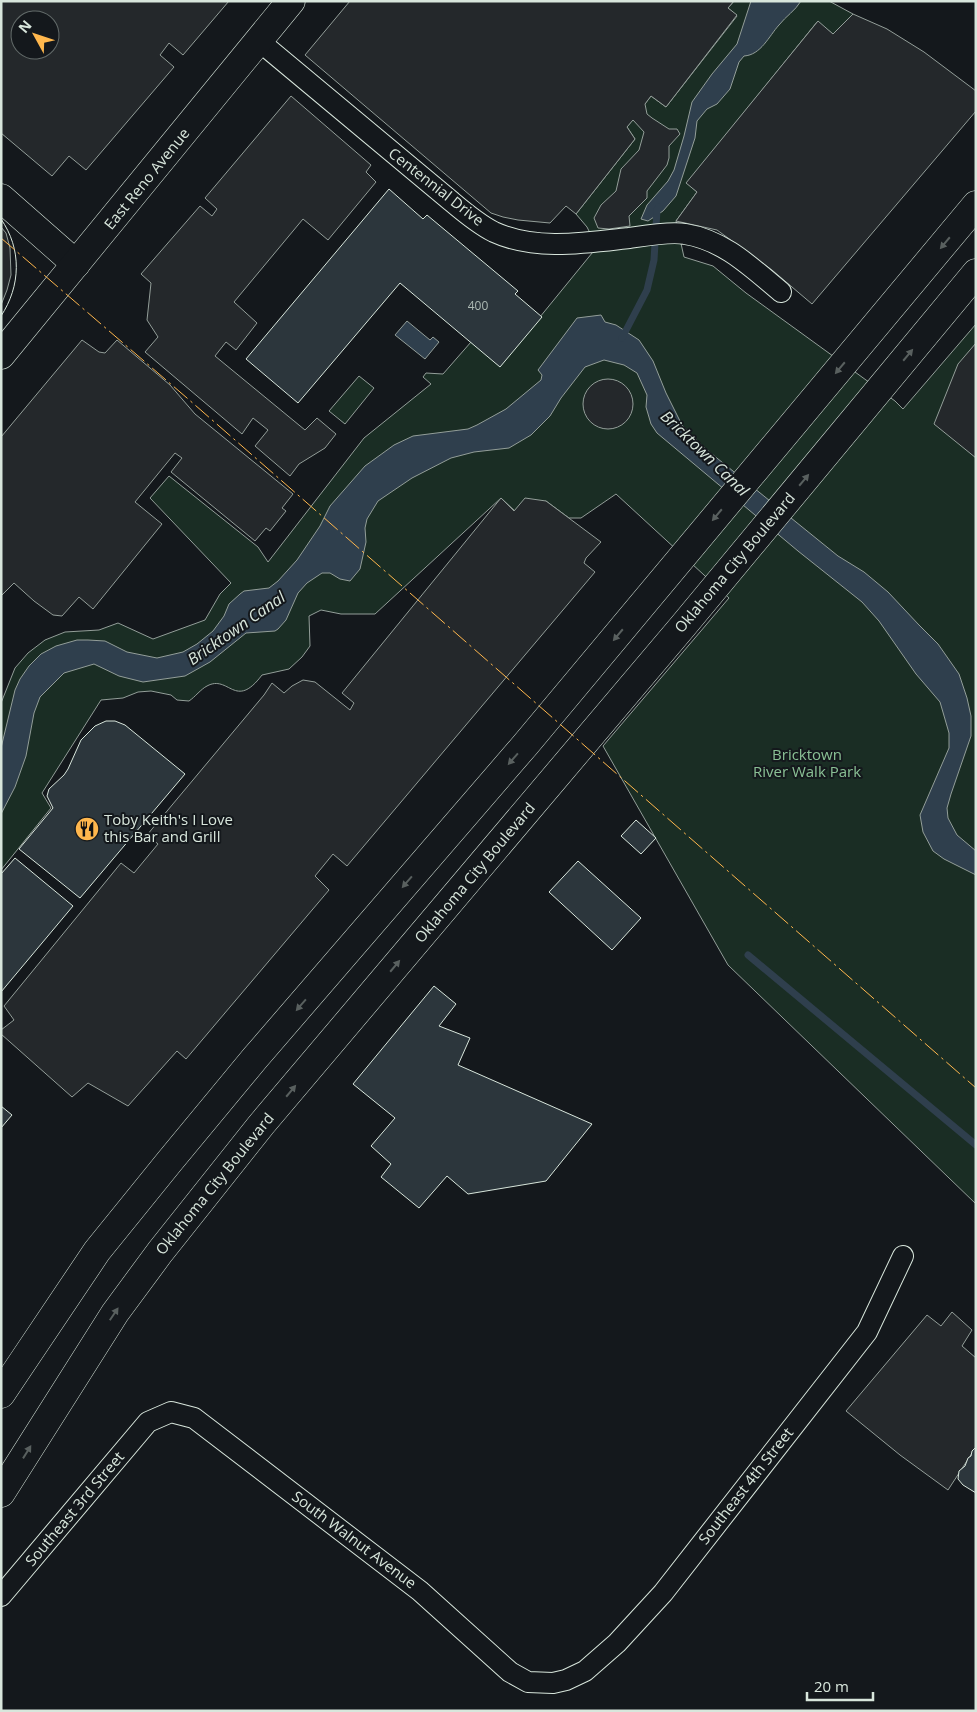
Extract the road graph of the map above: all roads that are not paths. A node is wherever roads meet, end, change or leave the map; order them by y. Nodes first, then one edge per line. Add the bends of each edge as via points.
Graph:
1 (291, 1) edge
2 (259, 41) junction
3 (1, 198) edge
4 (976, 206) edge
5 (76, 264) junction
6 (976, 273) edge
7 (781, 292) dead end
8 (1, 355) edge
9 (903, 1256) dead end
10 (1, 1394) edge
11 (148, 1422) joint
12 (1, 1493) edge
13 (1, 1596) edge
14 (553, 1683) joint

1 - 2 main road, East Reno Avenue
2 - 5 main road, East Reno Avenue
2 - 7 street, Centennial Drive via 451,201 494,231 525,242 545,244 684,233 714,242 744,261
3 - 5 main road
4 -> 10 main road via 526,744 163,1169 97,1251
5 - 8 main road, East Reno Avenue
12 -> 6 main road, Oklahoma City Boulevard via 115,1313 160,1252 261,1126
9 - 14 street, Southeast 4th Street via 868,1332 662,1593 603,1657 585,1671
11 - 13 street, Southeast 3rd Street
11 - 14 street, South Walnut Avenue via 171,1412 194,1418 420,1591 510,1672 528,1682

